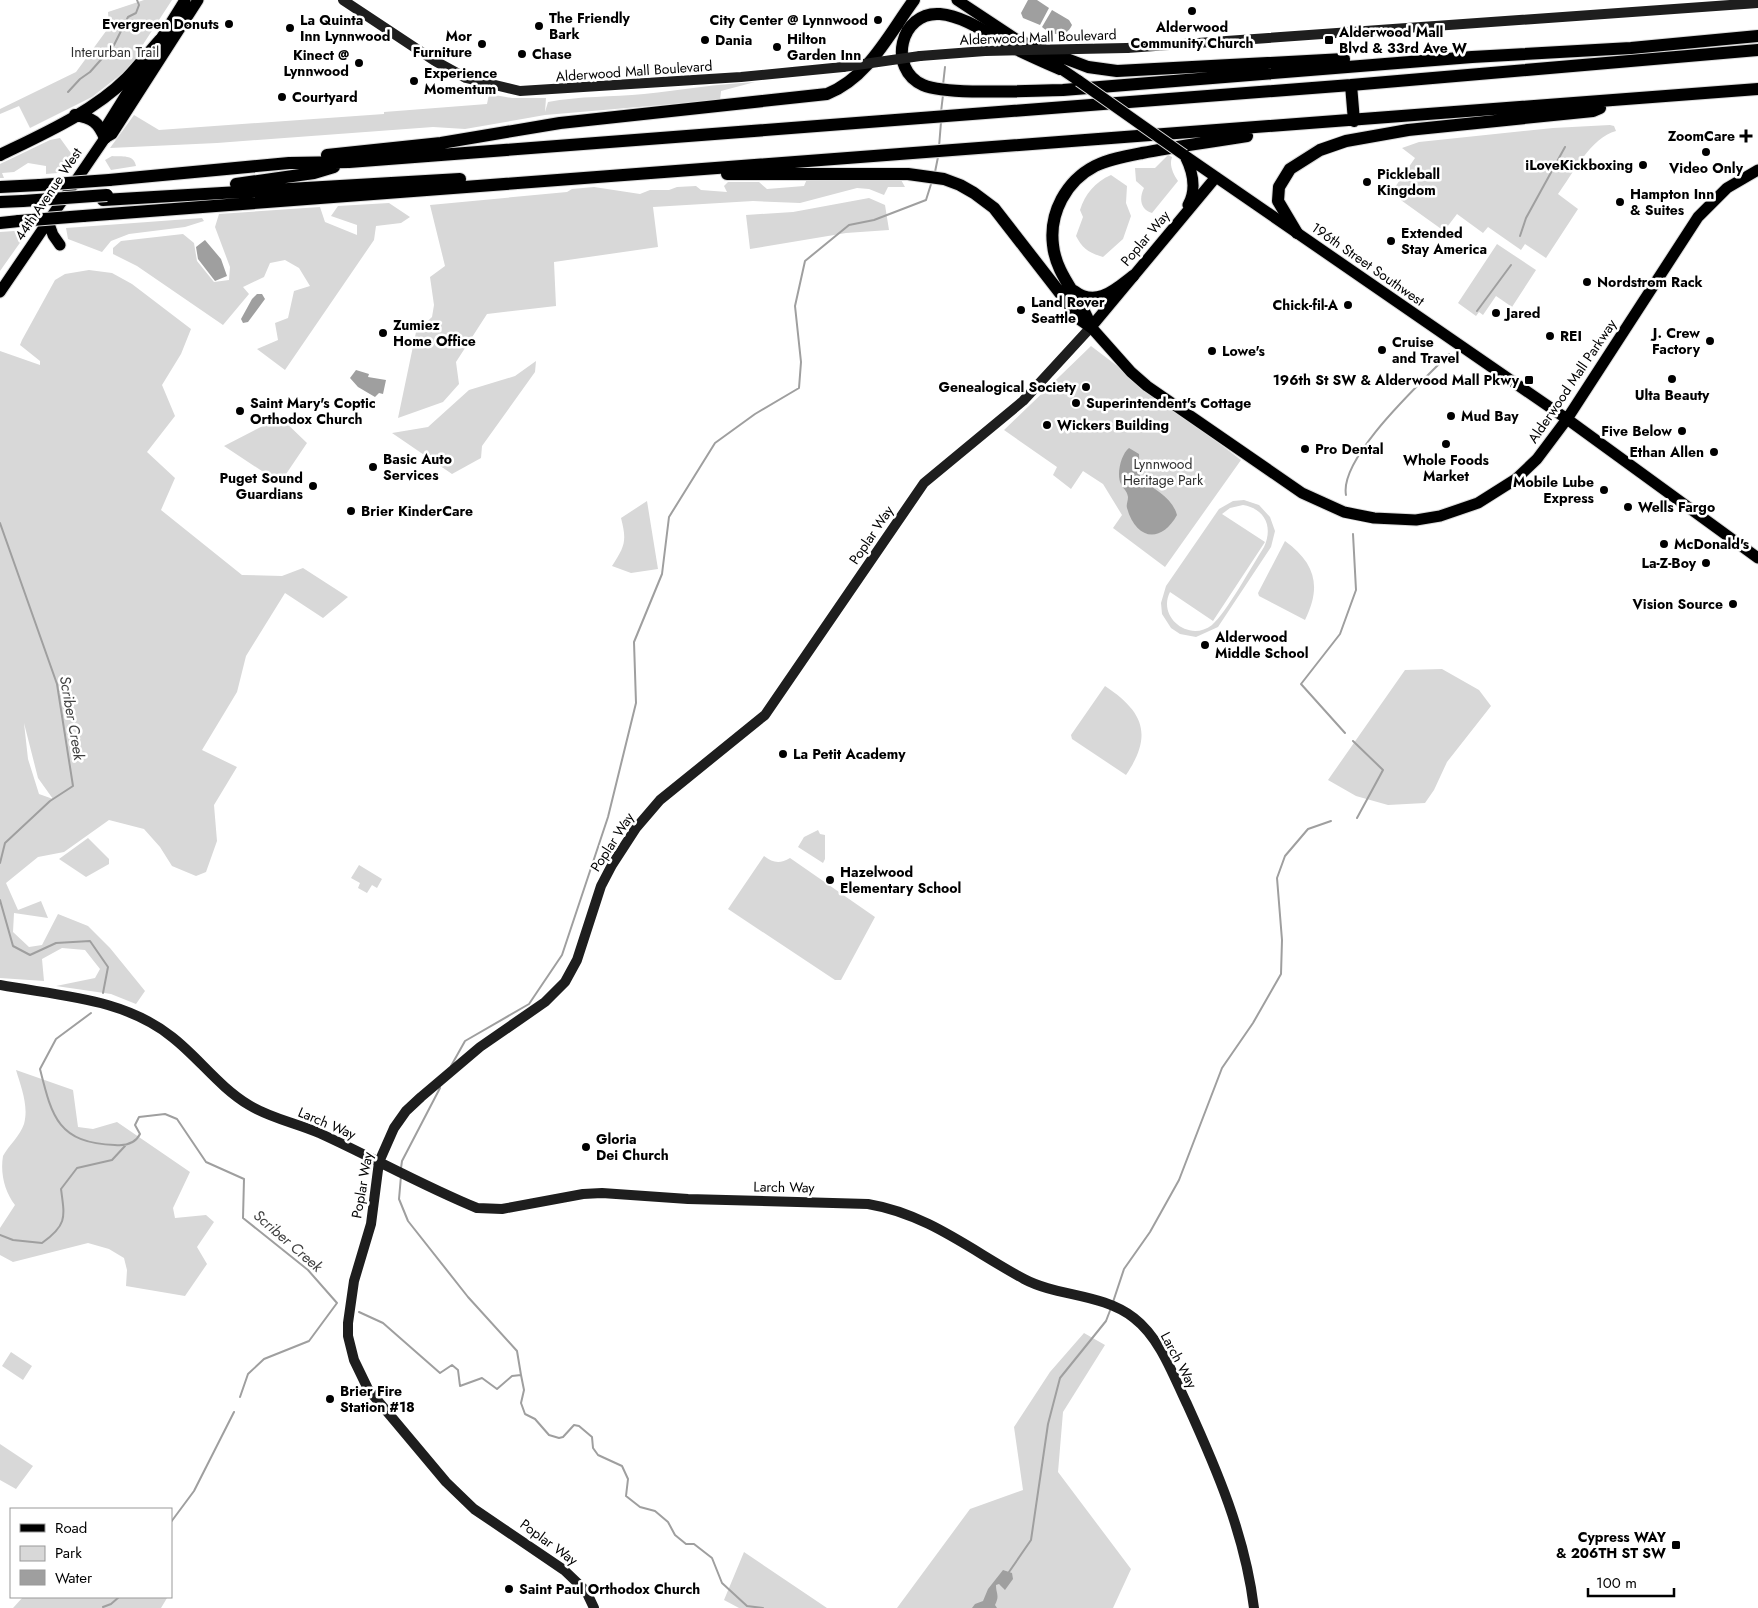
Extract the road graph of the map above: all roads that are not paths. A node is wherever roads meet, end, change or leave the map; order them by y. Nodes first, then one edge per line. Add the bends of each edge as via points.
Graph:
1 (185, 0) edge
2 (198, 0) edge
3 (343, 0) edge
4 (914, 0) edge
5 (957, 0) edge
6 (1758, 3) edge
7 (1758, 36) edge
8 (160, 40) junction
9 (1022, 42) junction
10 (1758, 50) edge
11 (1472, 57) junction
12 (1060, 69) junction
13 (1351, 85) junction
14 (1758, 89) edge
15 (1619, 100) junction
16 (76, 115) junction
17 (1354, 121) junction
18 (1321, 124) junction
19 (104, 138) junction
20 (0, 155) edge
21 (1184, 155) junction
22 (349, 162) junction
23 (289, 163) junction
24 (1758, 170) edge
25 (642, 172) junction
26 (1216, 177) junction
27 (0, 187) edge
28 (105, 198) junction
29 (0, 202) edge
30 (21, 204) junction
31 (0, 208) edge
32 (1184, 214) junction
33 (48, 221) junction
34 (0, 223) edge
35 (1297, 233) junction
36 (60, 245) dead end
37 (1133, 276) junction
38 (1072, 290) junction
39 (0, 292) edge
40 (1091, 326) junction
41 (1567, 419) junction
42 (1758, 558) edge
43 (0, 986) edge
44 (379, 1162) junction
45 (594, 1608) edge
46 (1254, 1608) edge

1 - 8 main road, 44th Avenue West
2 - 19 main road, 44th Avenue West via 112,134
3 - 6 main road, Alderwood Mall Boulevard, bridge via 453,71 480,83 520,91 741,77 985,51 1127,48
4 - 23 highway via 866,68 848,84 827,94 560,123
5 - 9 main road, 196th Street Southwest
7 - 11 highway via 1631,48
8 - 16 highway via 120,84
8 - 19 main road, 44th Avenue West via 106,127
9 - 11 highway via 1074,62 1117,71 1320,60
9 - 12 main road, 196th Street Southwest
10 - 13 highway
11 - 12 highway via 1063,90 1001,90 936,88 921,84 907,71 901,46 907,31 916,21 940,14 967,23
12 - 21 main road, 196th Street Southwest, bridge
13 - 17 highway
13 - 22 highway
14 - 15 highway
15 - 17 highway
15 - 35 highway via 1593,111 1408,130 1329,146 1298,163 1285,174 1279,187 1278,201
16 - 19 highway via 97,122
16 - 20 highway
17 - 18 highway
18 - 25 highway
18 - 38 highway via 1138,154 1110,160 1086,171 1066,190 1053,221 1056,259
19 - 33 main road, 44th Avenue West
21 - 26 main road, 196th Street Southwest
21 - 32 main road via 1193,177 1193,191
22 - 23 highway
22 - 28 highway via 314,173
23 - 27 highway, bridge
24 - 41 main road, Alderwood Mall Parkway via 1727,188 1698,217
25 - 28 highway
25 - 34 highway, bridge
25 - 40 highway via 908,174 944,179 974,193 994,208 1081,320
26 - 32 main road, Poplar Way
26 - 35 main road, 196th Street Southwest
28 - 30 highway
29 - 30 highway
30 - 31 highway
32 - 37 main road, Poplar Way
33 - 36 main road
33 - 39 main road, 44th Avenue West
35 - 41 main road, 196th Street Southwest
37 - 38 highway via 1100,298 1085,298
37 - 40 main road, Poplar Way
38 - 40 highway via 1086,311
40 - 41 main road, Alderwood Mall Parkway via 1147,386 1302,493 1344,512 1374,518 1416,520 1478,504 1516,479 1537,459
40 - 44 main road, Poplar Way via 1024,401 924,483 765,715 660,800 636,828 601,886 577,960 562,986 545,1002 480,1047 415,1102 394,1128
41 - 42 main road, 196th Street Southwest
43 - 44 main road, Larch Way via 101,1003 146,1019 174,1038 233,1095 250,1106 309,1128
44 - 45 main road, Poplar Way via 371,1224 354,1281 348,1324 350,1348 361,1376 380,1406 446,1482 474,1509 564,1570 586,1591
44 - 46 main road, Larch Way via 477,1208 493,1209 602,1193 868,1204 892,1208 929,1223 1033,1283 1118,1308 1134,1318 1153,1339 1170,1368 1218,1474 1245,1553

